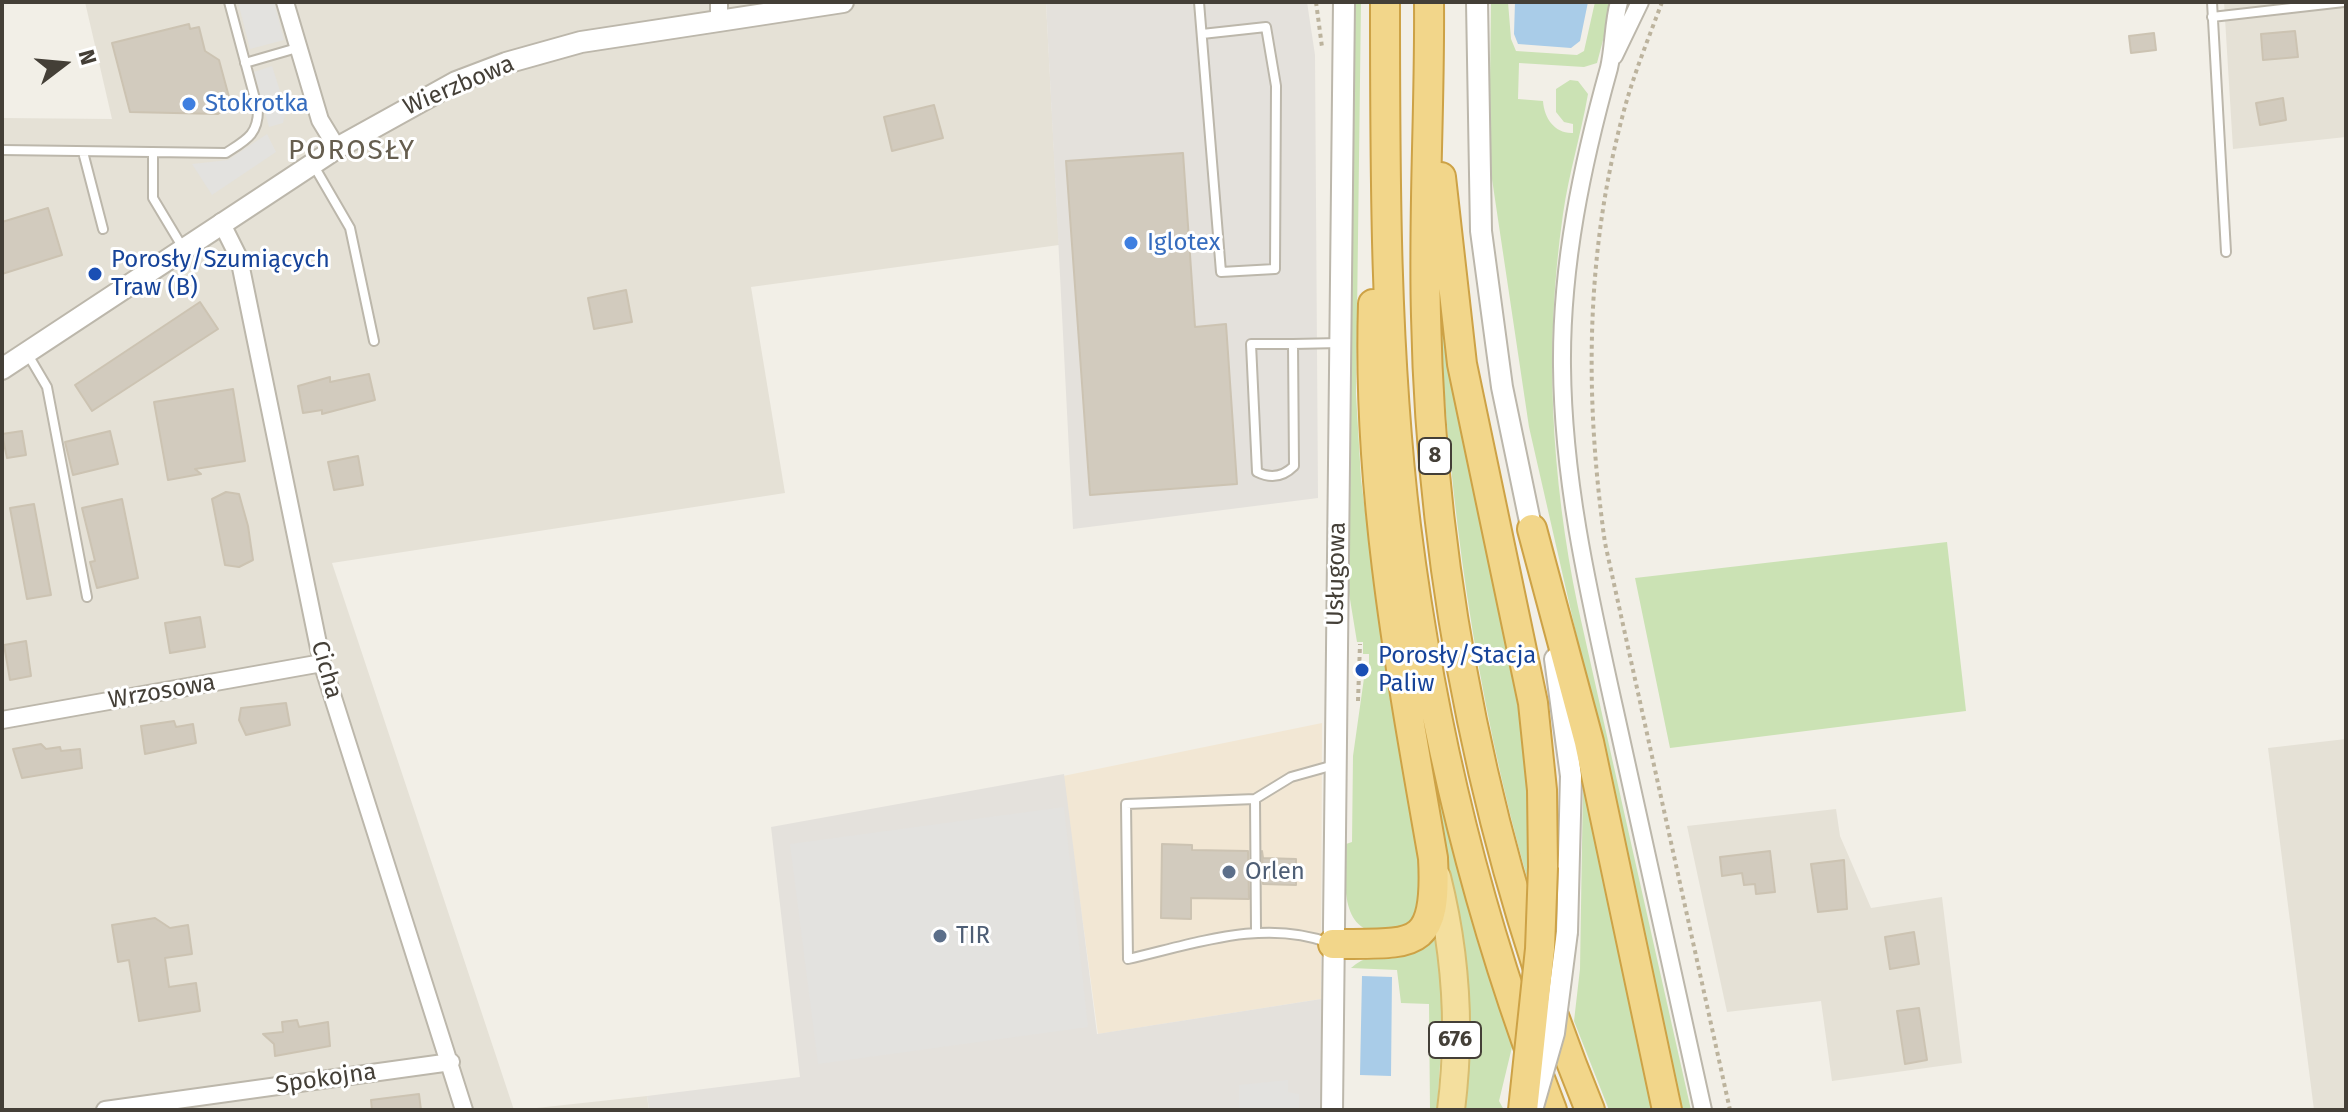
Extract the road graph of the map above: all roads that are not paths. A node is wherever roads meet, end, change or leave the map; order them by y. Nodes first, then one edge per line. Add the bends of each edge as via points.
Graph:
1 (229, 2) edge
2 (285, 2) edge
3 (843, 2) edge
4 (1199, 2) edge
5 (1333, 2) edge
6 (1344, 2) edge
7 (1385, 2) edge
8 (1429, 2) edge
9 (1477, 2) edge
10 (1619, 2) edge
11 (1640, 2) edge
12 (2212, 2) edge
13 (2344, 2) edge
14 (719, 11) edge
15 (2212, 17) junction
16 (1202, 34) junction
17 (1341, 39) junction
18 (297, 48) junction
19 (1429, 49) junction
20 (245, 63) junction
21 (1610, 65) junction
22 (337, 148) junction
23 (2, 150) edge
24 (83, 152) junction
25 (153, 153) junction
26 (312, 164) junction
27 (1385, 168) junction
28 (221, 222) junction
29 (103, 229) dead end
30 (183, 248) junction
31 (2226, 252) dead end
32 (374, 341) dead end
33 (1341, 343) junction
34 (1293, 344) junction
35 (27, 353) junction
36 (2, 369) edge
37 (1532, 529) junction
38 (87, 597) dead end
39 (322, 663) junction
40 (2, 720) edge
41 (1335, 765) junction
42 (1255, 799) junction
43 (1433, 858) junction
44 (1256, 931) junction
45 (1333, 944) junction
46 (451, 1062) junction
47 (105, 1110) edge
48 (464, 1110) edge
49 (1332, 1110) edge
50 (1451, 1110) edge
51 (1523, 1110) edge
52 (1532, 1110) edge
53 (1552, 1110) edge
54 (1590, 1110) edge
55 (1667, 1110) edge
56 (1703, 1110) edge

1 - 20 lane
2 - 18 street
3 - 14 street, Wierzbowa
4 - 16 lane
5 - 17 street
6 - 17 street
7 - 27 highway, 8
8 - 19 highway, 8
9 - 37 street via 1481,231 1502,387
10 - 21 street
11 - 21 street
12 - 15 lane
13 - 15 lane
14 - 22 street, Wierzbowa via 506,63 413,102
15 - 31 lane
16 - 16 lane via 1221,272 1275,269 1276,86 1266,27
17 - 33 street, Usługowa
18 - 20 lane
18 - 22 street via 320,120
19 - 51 highway, bridge via 1462,364 1533,703 1542,790 1540,949
19 - 54 highway, 8 via 1426,318 1454,609 1504,858 1551,1010
20 - 25 lane via 258,110 258,128 250,137 226,153
21 - 56 street via 1594,114 1566,287 1562,365 1569,474 1580,553
22 - 26 street, Wierzbowa
23 - 24 lane
24 - 25 lane
24 - 29 lane
25 - 30 lane via 153,198
26 - 28 street, Wierzbowa
26 - 32 lane via 350,228
27 - 43 highway via 1374,286 1372,425 1396,644
27 - 53 highway, 8 via 1393,369 1406,525 1424,643 1498,962
28 - 30 street, Wierzbowa
28 - 39 street, Cicha via 239,258
30 - 35 street, Wierzbowa
33 - 34 lane
33 - 41 street, Usługowa
34 - 34 lane via 1294,466 1285,475 1266,477 1257,472 1251,344
35 - 36 street, Wierzbowa
35 - 38 lane via 47,387
37 - 52 street, bridge via 1571,776 1567,932 1554,1033
37 - 55 highway via 1589,742
39 - 40 street, Wrzosowa
39 - 46 street, Cicha
41 - 42 lane via 1291,777
41 - 45 street, Usługowa
42 - 44 lane
42 - 44 lane via 1126,804 1128,959
43 - 45 highway via 1435,901 1423,930 1388,944
43 - 50 main road, 676 via 1454,970
44 - 45 lane
45 - 49 street, Usługowa
46 - 47 street, Spokojna
46 - 48 street, Cicha

